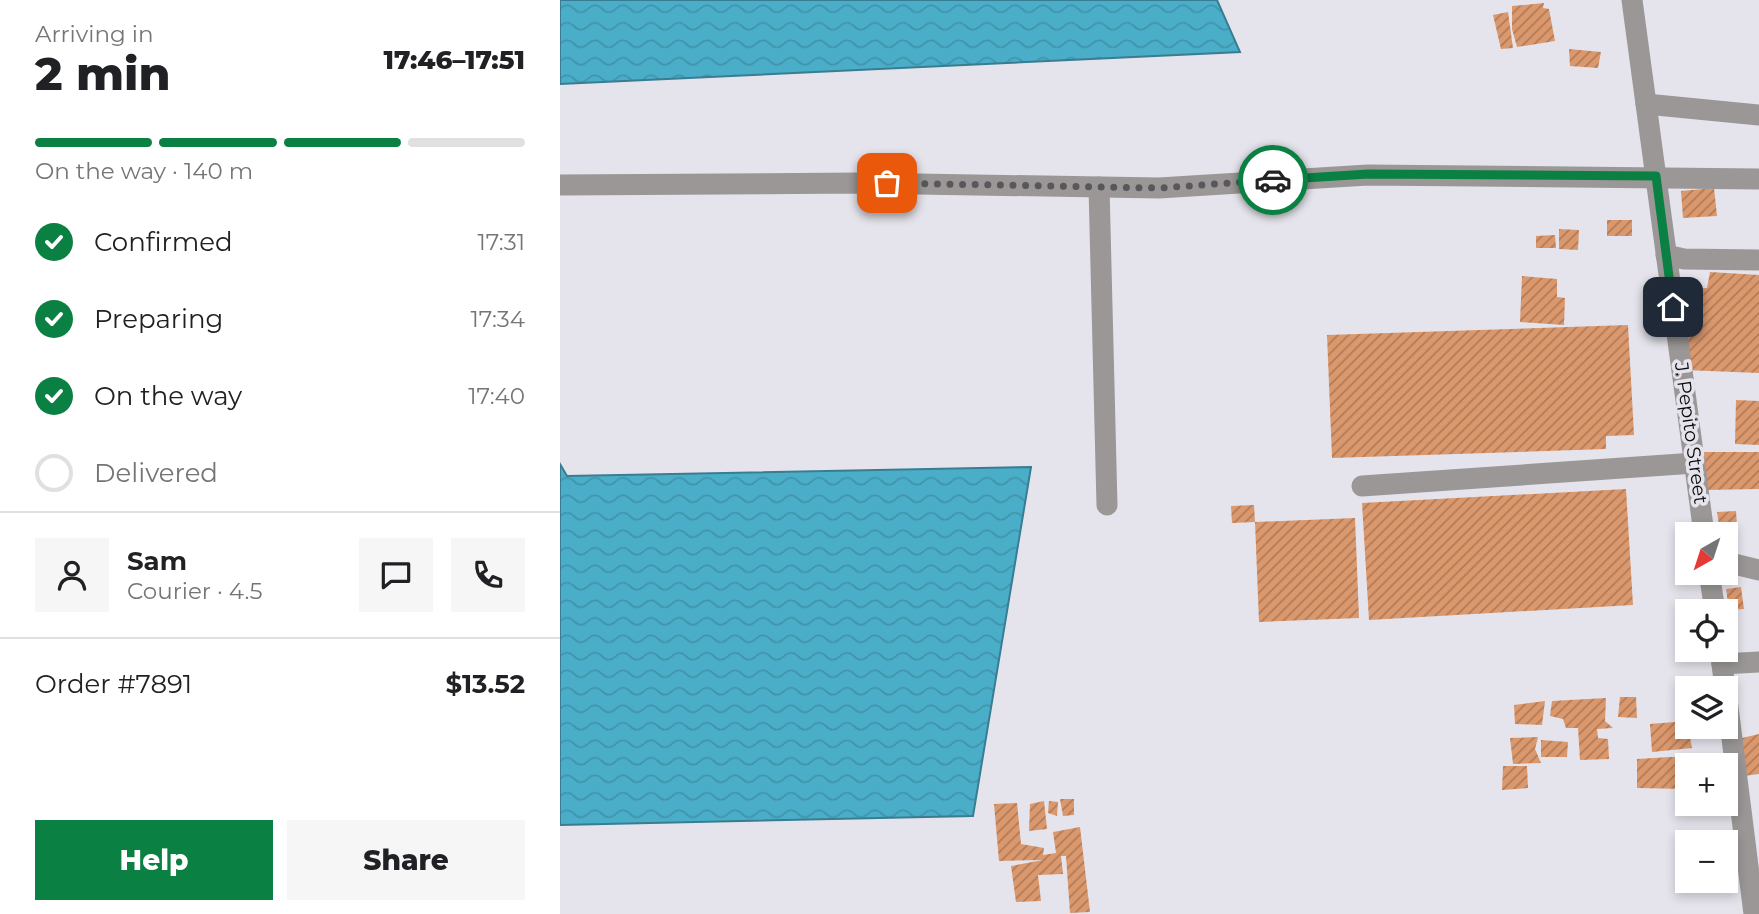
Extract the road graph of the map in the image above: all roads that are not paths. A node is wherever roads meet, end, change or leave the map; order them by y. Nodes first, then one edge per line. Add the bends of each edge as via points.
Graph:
1 (1632, 0) edge
2 (1646, 103) junction
3 (1759, 115) edge
4 (1656, 176) junction
5 (1759, 179) edge
6 (560, 186) edge
7 (1099, 187) junction
8 (1666, 255) junction
9 (1759, 260) edge
10 (1695, 463) junction
11 (1362, 486) dead end
12 (1107, 505) dead end
13 (1702, 522) edge
14 (1738, 565) edge
15 (1759, 570) edge
16 (1738, 659) edge
17 (1759, 662) edge
18 (1759, 777) edge
19 (1738, 778) edge
20 (1738, 784) edge
21 (1754, 872) edge
22 (1755, 911) edge

1 - 2 street, J. Pepito Street
2 - 3 street
2 - 4 street, J. Pepito Street
4 - 5 street
4 - 7 street via 1368,174 1159,188
4 - 8 street, J. Pepito Street
6 - 7 street via 860,183
7 - 12 street
8 - 9 street
8 - 10 street, J. Pepito Street
10 - 11 street
10 - 13 street, J. Pepito Street
14 - 15 street
16 - 17 street
18 - 19 street
20 - 21 street
21 - 22 street

